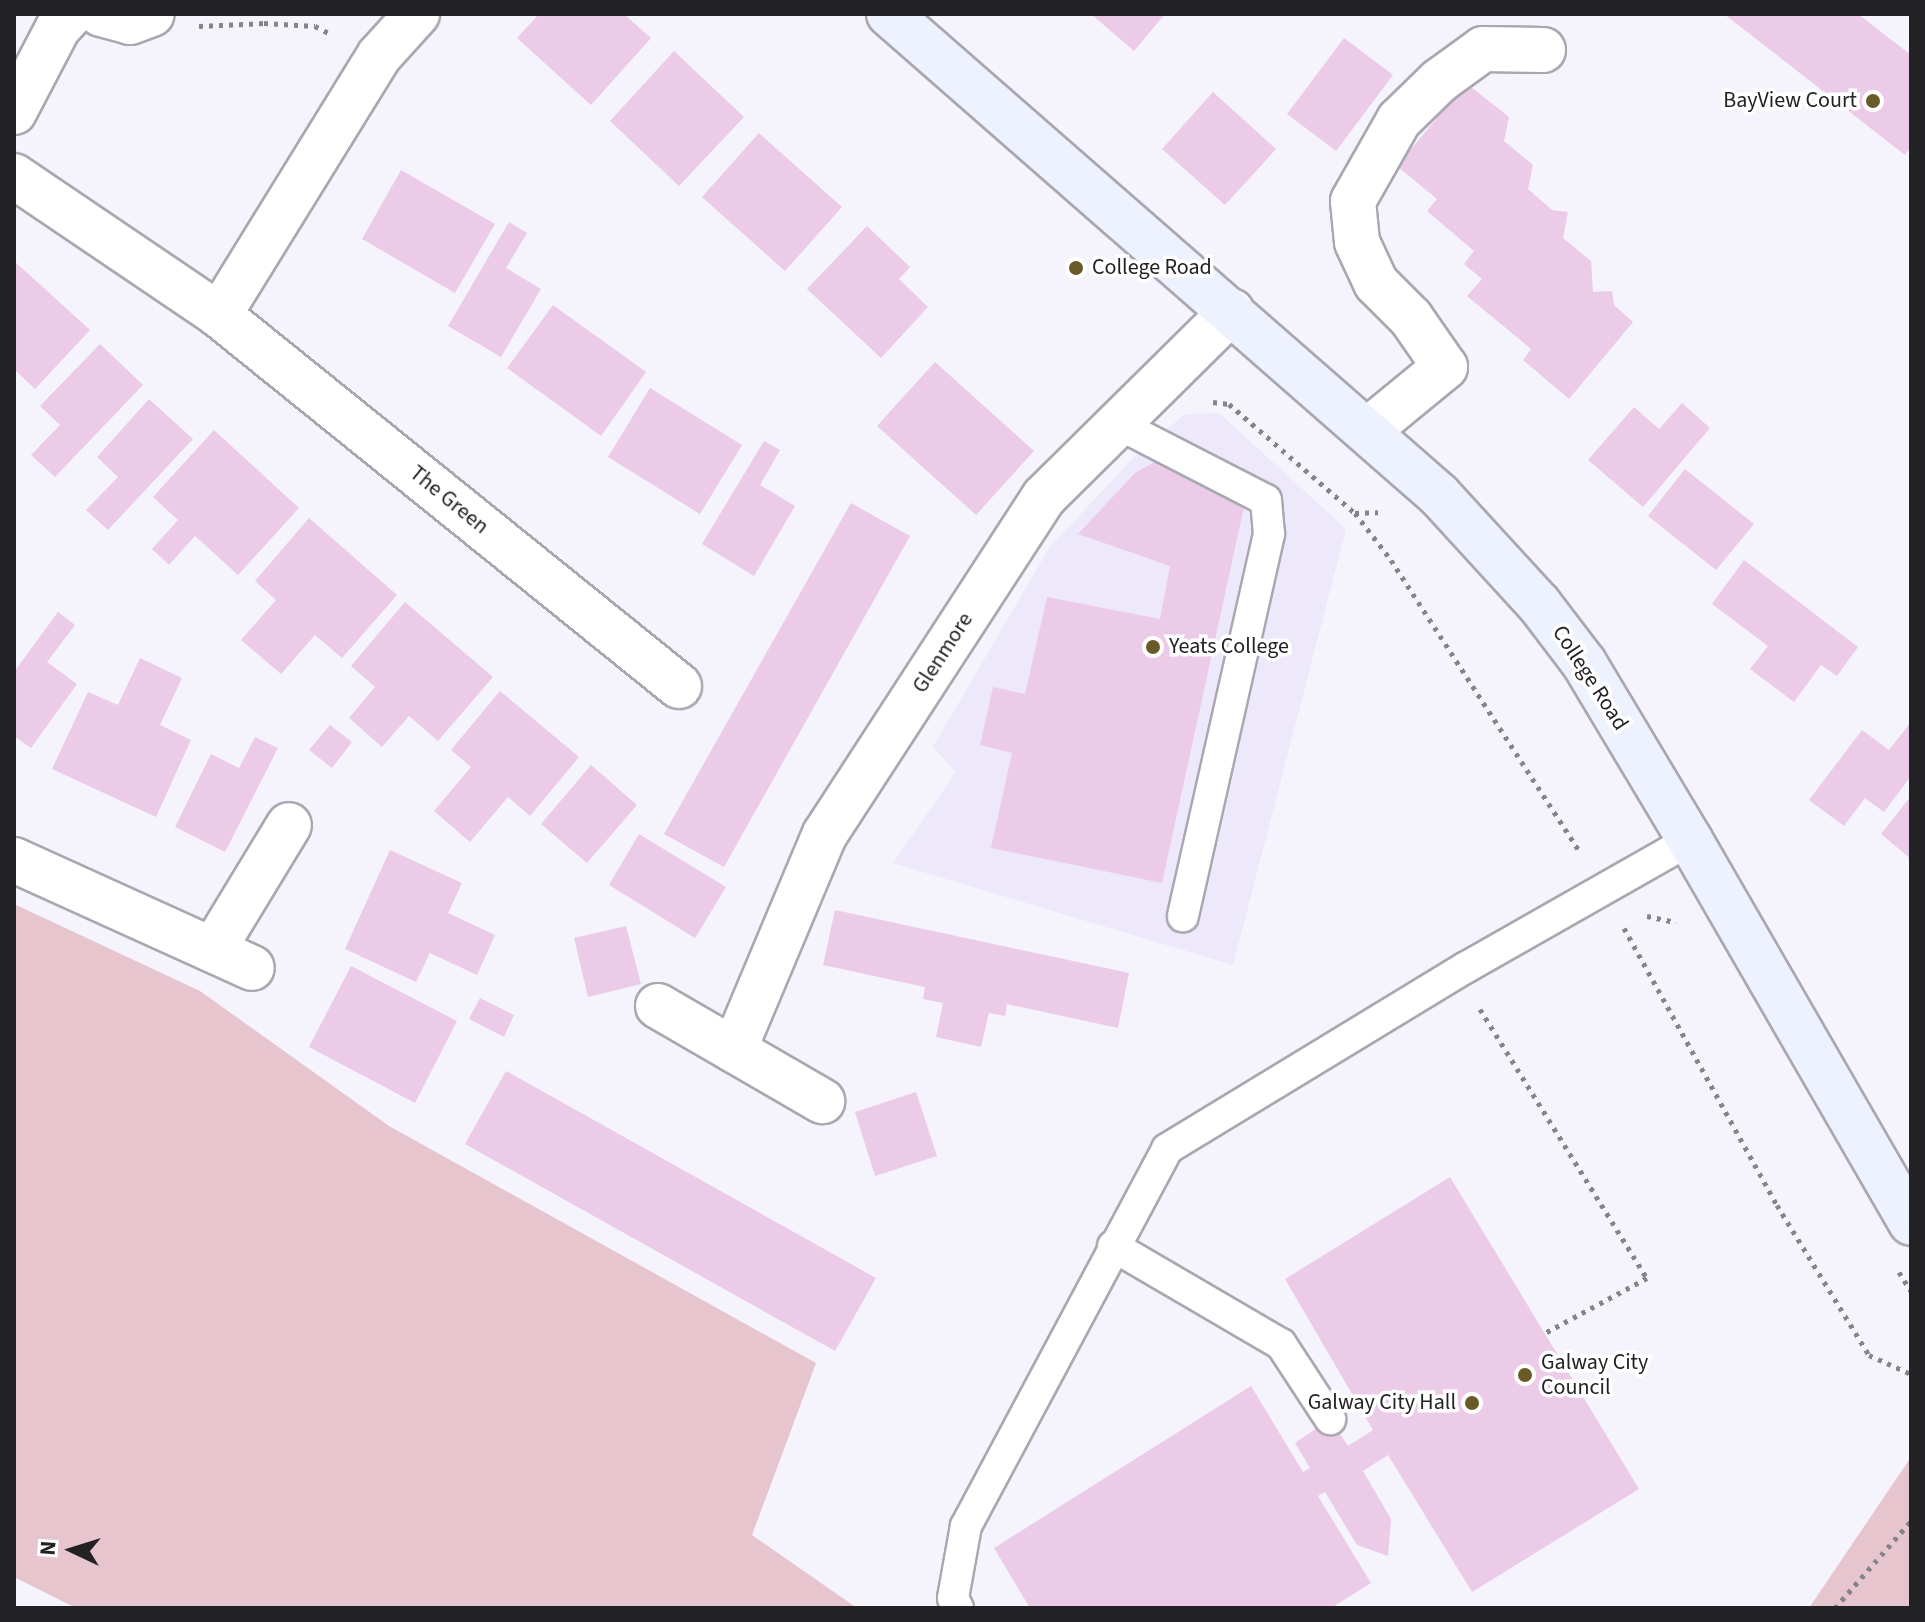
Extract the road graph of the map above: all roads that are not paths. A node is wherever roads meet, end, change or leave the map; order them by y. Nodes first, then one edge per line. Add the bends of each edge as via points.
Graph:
1 (71, 14) edge
2 (101, 14) edge
3 (417, 14) edge
4 (889, 14) edge
5 (150, 16) edge
6 (1543, 50) dead end
7 (14, 112) edge
8 (14, 176) edge
9 (1232, 311) junction
10 (219, 315) junction
11 (1118, 424) junction
12 (1367, 431) junction
13 (679, 686) dead end
14 (289, 825) dead end
15 (1690, 840) junction
16 (14, 860) edge
17 (1183, 916) dead end
18 (213, 950) junction
19 (252, 968) dead end
20 (658, 1006) dead end
21 (734, 1050) junction
22 (822, 1101) dead end
23 (1911, 1223) edge
24 (1113, 1246) junction
25 (1330, 1419) dead end
26 (958, 1608) edge

1 - 7 street via 58,28
2 - 5 street via 130,22
3 - 10 street via 379,56
4 - 9 main road, College Road
6 - 12 street via 1483,49 1439,81 1399,120 1353,201 1357,242 1376,283 1411,318 1445,367
8 - 10 street, The Green
9 - 11 street, Glenmore
9 - 12 main road, College Road
10 - 13 street, The Green
11 - 17 lane via 1266,500 1269,534
11 - 21 street, Glenmore via 1044,497 825,834
12 - 15 main road, College Road via 1449,504 1539,604 1584,663
14 - 18 street
15 - 23 main road, College Road
15 - 24 lane via 1492,952 1167,1149
16 - 18 street
18 - 19 street
20 - 21 street
21 - 22 street
24 - 25 lane via 1281,1344
24 - 26 lane via 966,1526 953,1598

